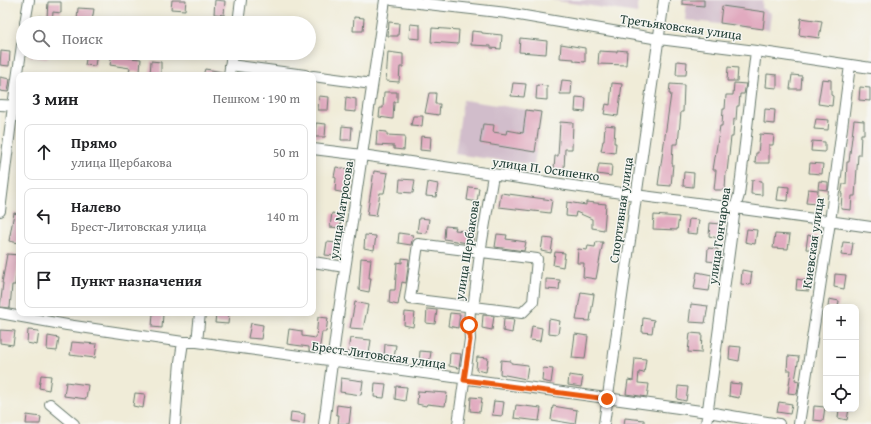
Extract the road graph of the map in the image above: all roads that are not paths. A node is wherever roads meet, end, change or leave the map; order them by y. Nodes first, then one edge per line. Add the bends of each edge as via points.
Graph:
1 (29, 0) edge
2 (241, 0) edge
3 (385, 0) edge
4 (392, 0) edge
5 (664, 0) edge
6 (26, 16) edge
7 (239, 16) edge
8 (659, 39) junction
9 (756, 51) junction
10 (21, 60) edge
11 (231, 60) edge
12 (850, 65) junction
13 (871, 68) edge
14 (229, 70) edge
15 (20, 72) edge
16 (259, 72) edge
17 (316, 76) edge
18 (372, 84) junction
19 (0, 105) edge
20 (16, 106) edge
21 (316, 149) edge
22 (362, 155) junction
23 (493, 175) junction
24 (635, 195) junction
25 (735, 208) junction
26 (0, 211) edge
27 (830, 222) junction
28 (871, 228) edge
29 (480, 253) junction
30 (316, 262) edge
31 (345, 267) junction
32 (472, 307) junction
33 (0, 313) edge
34 (16, 316) edge
35 (17, 316) edge
36 (200, 316) edge
37 (183, 342) junction
38 (197, 342) junction
39 (333, 361) junction
40 (464, 380) junction
41 (607, 399) junction
42 (50, 404) dead end
43 (708, 412) junction
44 (74, 424) edge
45 (175, 424) edge
46 (324, 424) edge
47 (458, 424) edge
48 (604, 424) edge
49 (706, 424) edge
50 (779, 424) edge
51 (799, 424) edge

1 - 6 street
2 - 7 street
3 - 18 street, улица Матросова
4 - 8 street, Третьяковская улица via 507,13
5 - 8 street, Спортивная улица
8 - 9 street, Третьяковская улица
8 - 24 street, Спортивная улица
9 - 12 street, Третьяковская улица
9 - 25 street, улица Гончарова via 739,194
10 - 15 street
11 - 14 street
12 - 13 street, Третьяковская улица
12 - 27 street, Киевская улица
14 - 16 street
17 - 18 street
18 - 22 street, улица Матросова
19 - 20 street
20 - 26 street
21 - 22 street, улица П. Осипенко
22 - 23 street, улица П. Осипенко
22 - 31 street, улица Матросова
23 - 24 street, улица П. Осипенко
23 - 29 street, улица Щербакова
24 - 25 street, улица П. Осипенко
24 - 41 street, Спортивная улица
25 - 27 street, улица П. Осипенко
25 - 43 street, улица Гончарова
27 - 28 street, улица П. Осипенко
27 - 51 street, Киевская улица
29 - 32 street, улица Щербакова
29 - 32 street via 537,259 533,302 522,313
29 - 32 street via 418,244 410,299
30 - 31 street
31 - 39 street, улица Матросова
32 - 40 street, улица Щербакова
33 - 34 street, Брест-Литовская улица
35 - 37 street, Брест-Литовская улица
36 - 38 street
37 - 38 street, Брест-Литовская улица
37 - 45 street
38 - 39 street, Брест-Литовская улица
39 - 40 street, Брест-Литовская улица
39 - 46 street, улица Матросова
40 - 41 street, Брест-Литовская улица
40 - 47 street, улица Щербакова
41 - 43 street, Брест-Литовская улица
41 - 48 street, Спортивная улица
42 - 44 street
43 - 49 street, улица Гончарова
43 - 50 street, Брест-Литовская улица

